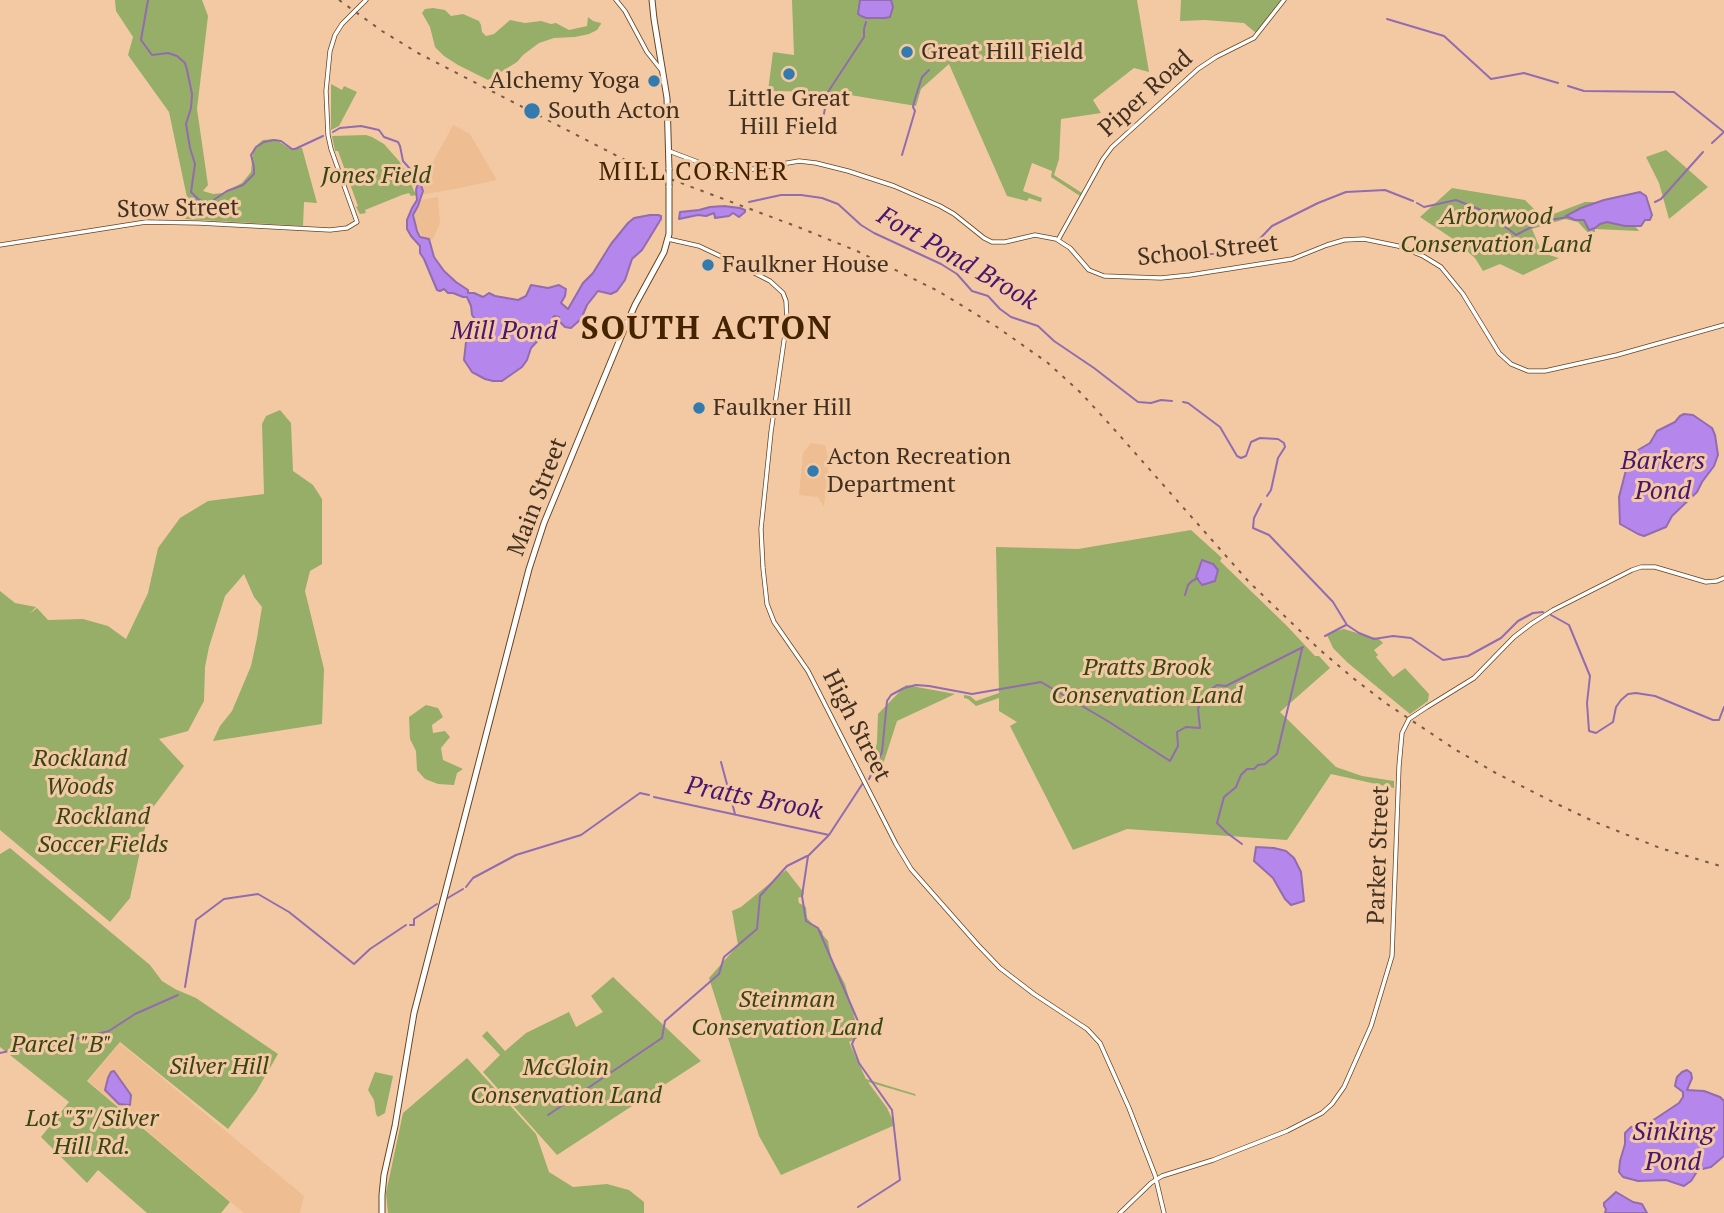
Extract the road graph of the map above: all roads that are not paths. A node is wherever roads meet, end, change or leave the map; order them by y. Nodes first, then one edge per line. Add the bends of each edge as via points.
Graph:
1 (366, 0) edge
2 (616, 0) edge
3 (652, 0) edge
4 (1284, 0) edge
5 (663, 72) junction
6 (669, 151) junction
7 (668, 239) junction
8 (1058, 240) junction
9 (0, 245) edge
10 (1724, 325) edge
11 (1724, 578) edge
12 (1156, 1179) junction
13 (382, 1213) edge
14 (1120, 1213) edge
15 (1164, 1213) edge

1 - 9 street, Stow Street via 335,35 326,92 331,149 357,222 345,229 327,230 146,222
2 - 5 street
3 - 5 main road, Main Street
4 - 8 street, Piper Road via 1254,38 1200,67 1114,145
5 - 6 main road, Main Street
6 - 7 main road, Main Street, bridge
6 - 8 street via 726,170 793,161 816,163 871,178 940,206 992,242 1035,235
7 - 12 street, High Street via 735,262 770,281 786,301 761,529 767,604 774,622 808,671 911,869 1000,968 1100,1043
7 - 13 main road, Main Street via 620,338 533,555 414,1013 384,1175
8 - 10 street, School Street via 1091,271 1115,277 1178,277 1284,261 1345,240 1364,239 1403,248 1429,258 1448,274 1499,353 1528,371 1613,356
11 - 12 street, Parker Street via 1706,582 1655,567 1632,570 1531,624 1474,678 1409,719 1402,733 1398,766 1392,956 1371,1026 1344,1087 1322,1113 1287,1131
12 - 14 street, Parker Street
12 - 15 street, High Street

